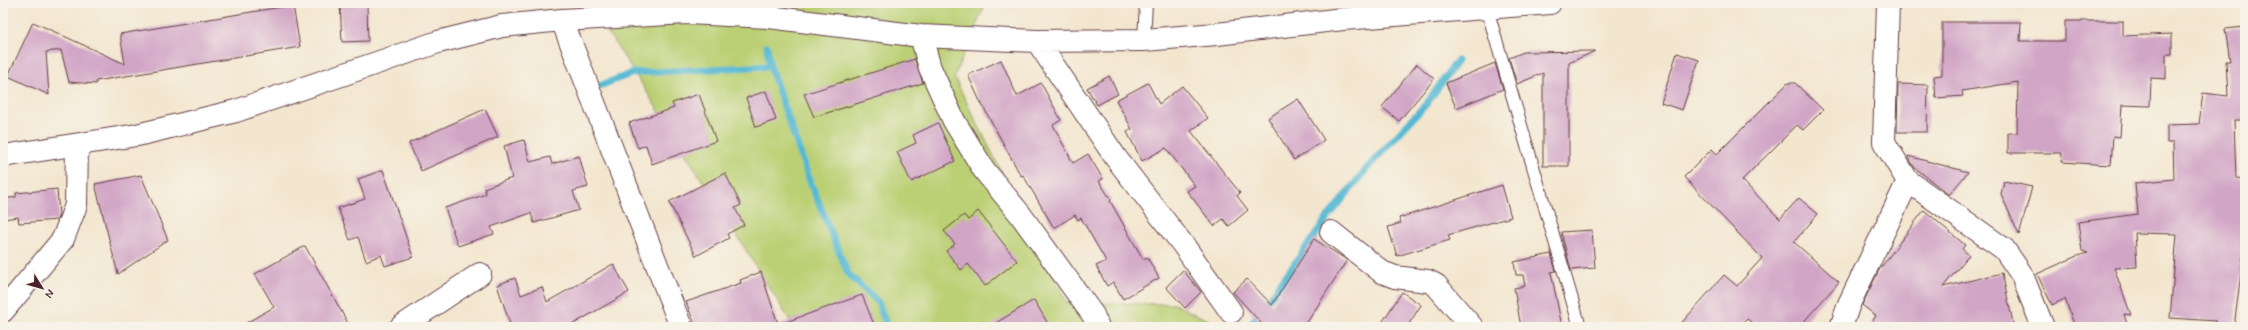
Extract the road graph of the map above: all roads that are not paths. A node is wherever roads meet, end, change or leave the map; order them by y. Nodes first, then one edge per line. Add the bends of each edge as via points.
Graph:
1 (1146, 3) edge
2 (1550, 3) edge
3 (1888, 3) edge
4 (1487, 9) junction
5 (562, 20) junction
6 (921, 36) junction
7 (1144, 40) junction
8 (1037, 41) junction
9 (77, 146) junction
10 (3, 156) edge
11 (1908, 181) junction
12 (1331, 232) dead end
13 (480, 274) dead end
14 (3, 311) edge
15 (1231, 312) dead end
16 (401, 327) edge
17 (681, 327) edge
18 (1098, 327) edge
19 (1472, 327) edge
20 (1580, 327) edge
21 (1841, 327) edge
22 (2043, 327) edge

1 - 7 lane
2 - 4 street
3 - 11 street via 1884,142
4 - 7 street via 1343,19
4 - 20 lane
5 - 6 street via 687,13 769,17
5 - 9 street via 502,26 438,42 236,111 137,135
5 - 17 street
6 - 8 street
6 - 18 street via 930,68 954,121 984,170 1020,214 1093,315
7 - 8 street
8 - 15 street via 1116,158
9 - 10 street
9 - 14 street via 76,205 63,239
11 - 21 street via 1849,304
11 - 22 street via 2004,249 2022,275
12 - 19 street via 1382,272 1395,277 1428,281 1436,285
13 - 16 street

